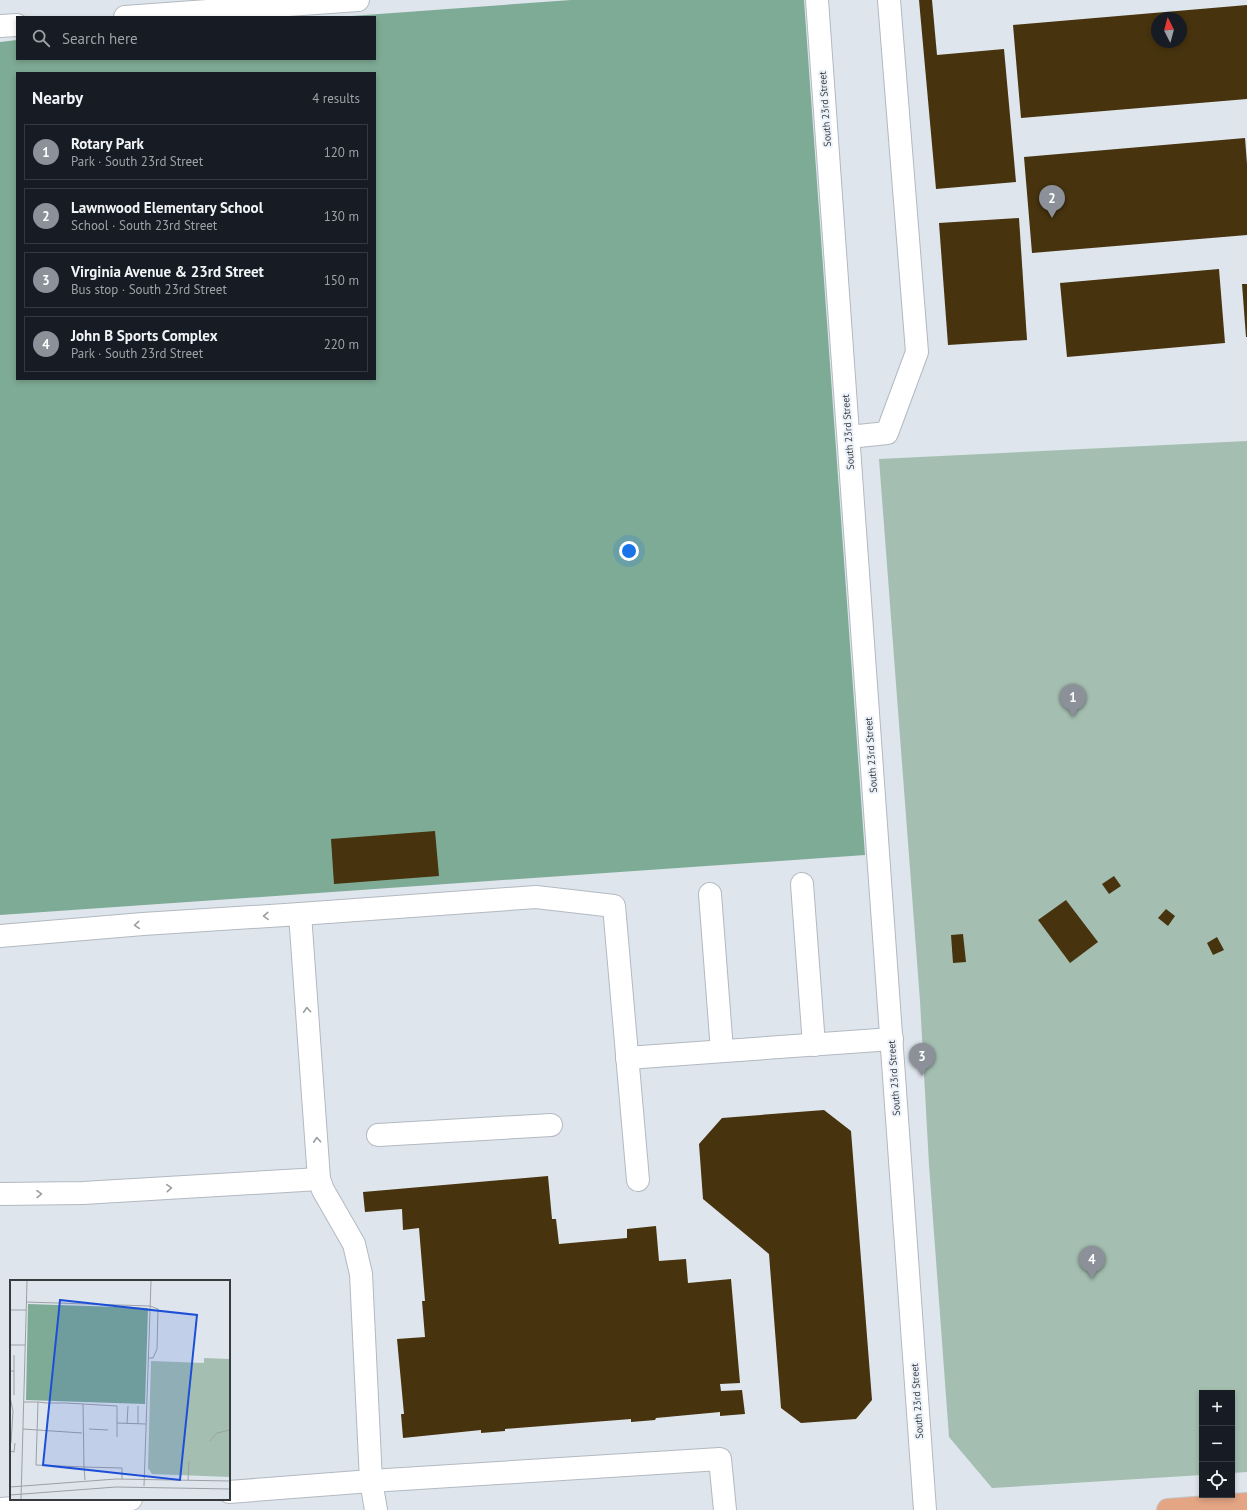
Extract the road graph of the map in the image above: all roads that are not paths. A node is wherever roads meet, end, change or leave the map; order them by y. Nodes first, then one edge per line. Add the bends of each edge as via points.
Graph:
1 (358, 0) edge
2 (817, 0) edge
3 (889, 0) edge
4 (139, 16) edge
5 (16, 25) edge
6 (0, 26) edge
7 (849, 437) junction
8 (802, 884) dead end
9 (710, 894) dead end
10 (300, 914) junction
11 (0, 936) edge
12 (892, 1039) junction
13 (814, 1045) junction
14 (722, 1051) junction
15 (627, 1058) junction
16 (551, 1125) dead end
17 (378, 1135) dead end
18 (319, 1179) junction
19 (638, 1180) dead end
20 (0, 1194) edge
21 (371, 1481) junction
22 (230, 1492) edge
23 (118, 1500) edge
24 (1247, 1504) edge
25 (0, 1509) edge
26 (376, 1510) edge
27 (725, 1510) edge
28 (925, 1510) edge
29 (1168, 1510) edge

1 - 4 street
2 - 7 street, South 23rd Street
3 - 7 street via 918,352 887,433
5 - 6 street
7 - 12 street, South 23rd Street
8 - 13 street
9 - 14 street
10 -> 11 street
10 - 15 street via 536,897 614,906
18 -> 10 street
12 - 13 street
12 - 28 street, South 23rd Street
13 - 14 street
14 - 15 street
15 - 19 street
16 - 17 street
20 -> 18 street via 83,1193
18 - 21 street via 358,1256
21 - 22 street
21 - 26 street
21 - 27 street via 720,1459
23 - 25 street
24 - 29 main road

